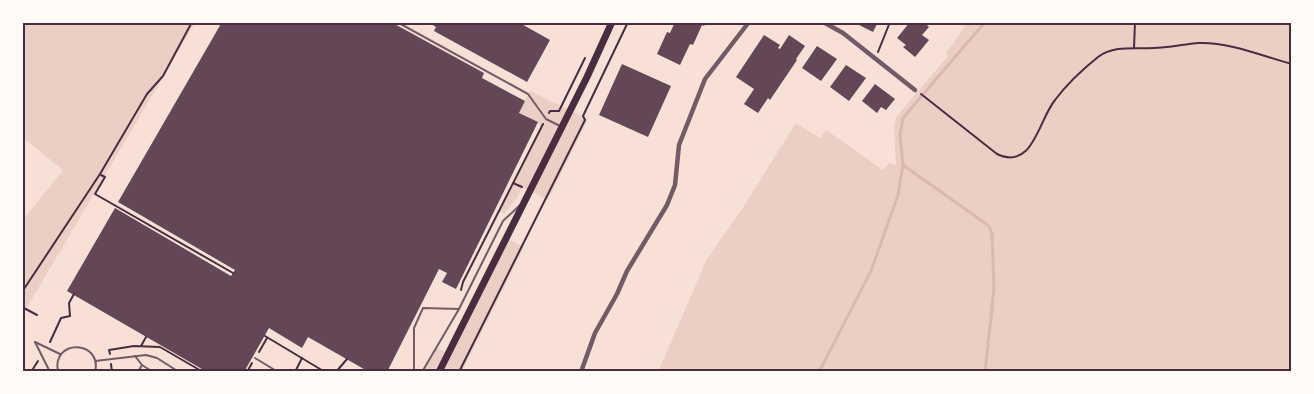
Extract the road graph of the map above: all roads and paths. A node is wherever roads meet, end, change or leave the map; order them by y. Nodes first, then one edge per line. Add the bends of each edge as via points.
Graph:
1 (192, 22) edge
2 (398, 22) edge
3 (612, 22) edge
4 (628, 22) edge
5 (749, 22) edge
6 (823, 22) edge
7 (890, 22) edge
8 (1135, 22) edge
9 (1134, 48) junction
10 (588, 52) dead end
11 (876, 57) junction
12 (1292, 64) edge
13 (915, 90) joint
14 (546, 119) junction
15 (562, 127) junction
16 (526, 148) dead end
17 (530, 150) junction
18 (100, 174) junction
19 (524, 201) junction
20 (492, 217) dead end
21 (495, 218) junction
22 (233, 273) dead end
23 (22, 292) edge
24 (74, 294) dead end
25 (22, 306) edge
26 (453, 309) junction
27 (459, 309) junction
28 (37, 315) dead end
29 (264, 336) dead end
30 (146, 337) dead end
31 (141, 346) dead end
32 (46, 347) junction
33 (42, 355) junction
34 (61, 355) junction
35 (135, 356) junction
36 (255, 358) dead end
37 (302, 358) junction
38 (347, 359) dead end
39 (96, 361) junction
40 (142, 365) junction
41 (31, 372) edge
42 (50, 372) edge
43 (58, 372) edge
44 (95, 372) edge
45 (138, 372) edge
46 (153, 372) edge
47 (180, 372) edge
48 (278, 372) edge
49 (295, 372) edge
50 (325, 372) edge
51 (336, 372) edge
52 (414, 372) edge
53 (422, 372) edge
54 (439, 372) edge
55 (459, 372) edge
56 (581, 372) edge

1 - 18 path via 163,76 147,94
2 - 14 lane via 528,94
3 - 15 main road
4 - 55 path via 583,116 585,120
5 - 56 street via 705,79 679,145 675,185 667,205 627,271 595,333
6 - 11 street
7 - 11 path
8 - 9 path
9 - 12 path via 1200,43 1226,46
9 - 13 path via 1114,49 1100,55 1086,67 1055,99 1027,150 1016,158 997,154
10 - 14 path via 559,111 550,111
11 - 13 street
14 - 15 lane
14 - 17 path
15 - 19 main road
16 - 17 path
17 - 21 path
18 - 22 path via 105,177 95,194
18 - 23 path
19 - 27 lane via 504,221
19 - 54 main road
20 - 21 path
21 - 26 path
24 - 32 path via 69,303 70,316 61,318
25 - 28 path
26 - 27 lane
26 - 52 lane via 423,308 414,328
27 - 53 lane
29 - 37 path
30 - 31 path
32 - 33 lane via 36,342
32 - 34 lane
33 - 41 path
33 - 42 lane
34 - 39 lane via 70,348 82,347
34 - 43 lane
35 - 39 lane
35 - 40 lane
35 - 47 lane via 146,354
36 - 48 lane
37 - 49 path
37 - 50 path
38 - 51 path
39 - 44 lane
40 - 45 lane
40 - 46 lane

